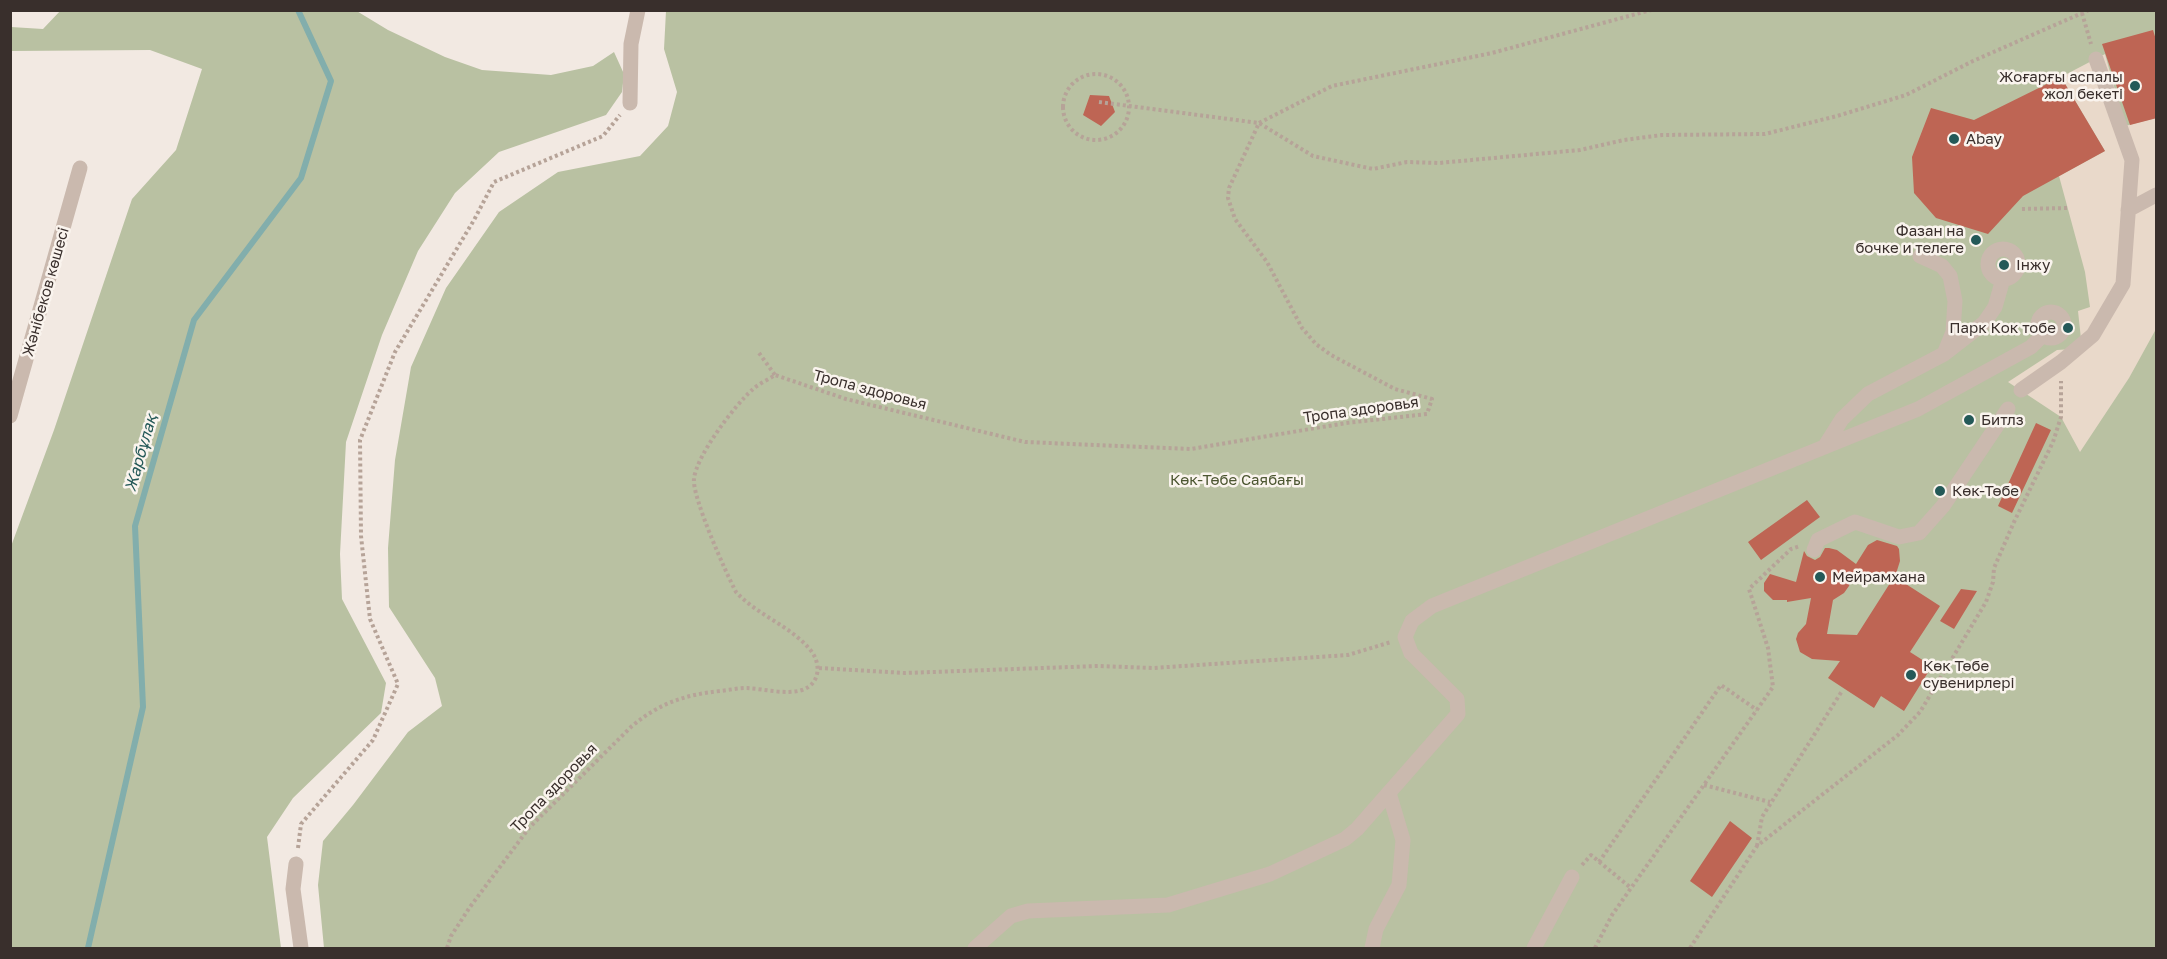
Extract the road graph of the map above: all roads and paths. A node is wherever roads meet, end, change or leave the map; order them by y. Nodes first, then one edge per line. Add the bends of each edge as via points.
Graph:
1 (638, 10) edge
2 (1651, 10) edge
3 (2089, 10) edge
4 (2082, 13) junction
5 (2096, 59) joint
6 (1099, 102) dead end
7 (630, 103) joint
8 (1130, 105) junction
9 (1259, 123) junction
10 (80, 168) dead end
11 (2157, 195) edge
12 (2022, 208) dead end
13 (2068, 208) dead end
14 (2128, 210) junction
15 (1920, 256) dead end
16 (2003, 279) dead end
17 (2043, 335) dead end
18 (759, 354) dead end
19 (1944, 354) junction
20 (2061, 362) junction
21 (775, 375) junction
22 (2021, 390) dead end
23 (2008, 410) dead end
24 (10, 416) edge
25 (1825, 446) junction
26 (1816, 545) joint
27 (1405, 637) junction
28 (819, 668) junction
29 (1842, 691) dead end
30 (1757, 710) junction
31 (1704, 785) junction
32 (1389, 793) junction
33 (1770, 802) junction
34 (1757, 846) junction
35 (1599, 862) junction
36 (296, 864) joint
37 (1572, 877) joint
38 (1631, 888) junction
39 (301, 948) edge
40 (447, 948) edge
41 (975, 948) edge
42 (1372, 948) edge
43 (1534, 948) edge
44 (1595, 948) edge
45 (1690, 948) edge

1 - 7 street via 631,44
2 - 9 path via 1492,53 1332,86
3 - 4 path
4 - 5 path
4 - 9 path via 1906,95 1766,134 1662,135 1580,150 1438,163 1407,162 1373,169 1313,156
5 - 14 street via 2132,160
6 - 8 path
7 - 36 path via 603,136 494,182 395,352 360,440 361,525 370,619 398,684 373,740 302,824
8 - 8 path via 1127,94 1111,77 1087,75 1068,88 1063,112 1073,131 1083,137 1105,140 1123,127
8 - 9 path
9 - 21 path, Тропа здоровья via 1228,188 1235,219 1267,262 1302,328 1316,344 1395,389 1431,399 1427,414 1191,448 1024,442 846,399
10 - 24 street, Жәнібеков көшесі
11 - 14 street
12 - 13 path
14 - 20 street via 2123,284 2093,335
15 - 19 street via 1942,266 1950,276 1955,301 1953,332
16 - 19 street via 1995,307 1984,323
17 - 25 street via 2031,347 1918,409
18 - 21 path
19 - 25 street via 1868,394 1842,419
20 - 22 street
20 - 34 path via 2061,417 2053,442 1994,568 1986,602 1920,712 1898,735
21 - 28 path via 752,390 705,452 694,480 696,497 736,592 797,637
23 - 26 street via 1943,506 1918,533 1899,537 1855,522
25 - 27 street via 1431,606 1412,621
26 - 30 path via 1791,549 1749,589 1768,648 1773,687
27 - 28 path via 1348,655 1153,668 1098,666 905,673
27 - 32 street via 1411,653 1457,699 1458,714
28 - 40 path, Тропа здоровья via 812,684 802,690 743,688 695,694 646,714 529,828 470,907
29 - 33 path
30 - 31 path
30 - 35 path via 1721,685
31 - 33 path
31 - 38 path
32 - 41 street via 1345,839 1269,874 1168,905 1028,911 1011,916
32 - 42 street via 1402,840 1399,885 1376,929
33 - 34 path via 1762,817
34 - 45 path
35 - 37 path via 1591,855
35 - 38 path
36 - 39 street via 293,889
37 - 43 street
38 - 44 path

